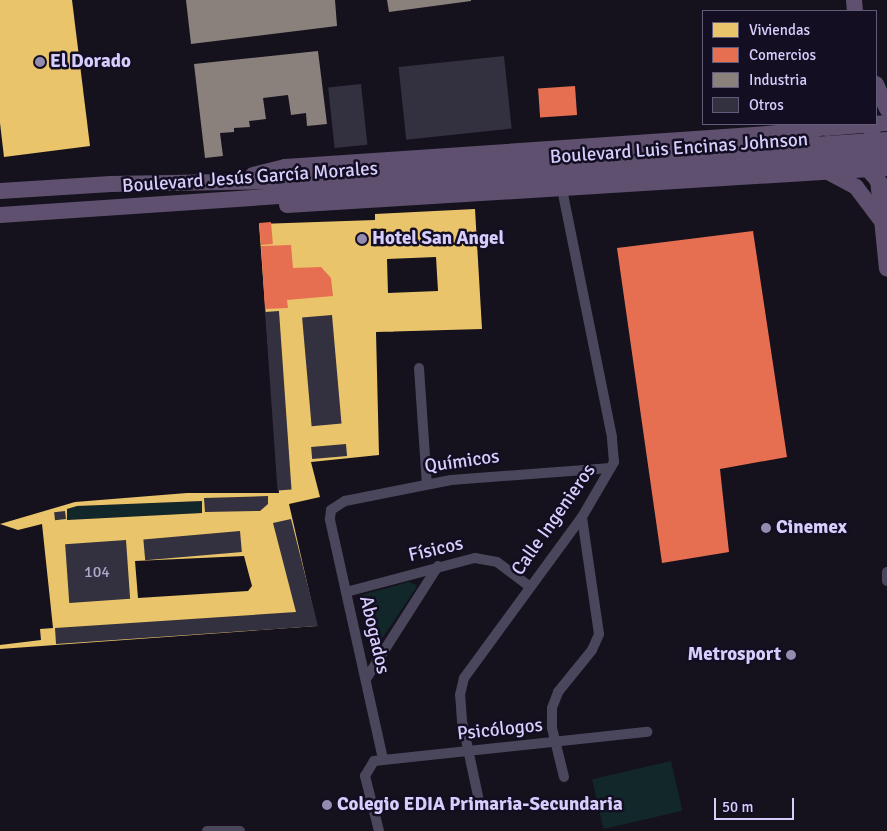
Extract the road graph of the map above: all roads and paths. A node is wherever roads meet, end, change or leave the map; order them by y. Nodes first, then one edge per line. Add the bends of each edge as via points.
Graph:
1 (877, 86) edge
2 (887, 109) edge
3 (850, 125) edge
4 (871, 125) edge
5 (829, 126) edge
6 (887, 140) edge
7 (755, 149) junction
8 (887, 155) edge
9 (882, 169) edge
10 (826, 172) junction
11 (503, 174) junction
12 (226, 180) junction
13 (562, 188) junction
14 (887, 191) edge
15 (0, 192) edge
16 (197, 202) junction
17 (0, 215) edge
18 (883, 223) junction
19 (887, 269) edge
20 (419, 368) dead end
21 (612, 468) junction
22 (427, 484) junction
23 (582, 516) junction
24 (330, 519) joint
25 (438, 566) junction
26 (887, 572) edge
27 (887, 581) edge
28 (529, 586) junction
29 (346, 592) junction
30 (366, 678) junction
31 (647, 732) dead end
32 (555, 741) junction
33 (468, 751) junction
34 (383, 759) junction
35 (564, 777) dead end
36 (478, 796) dead end
37 (207, 831) edge
38 (240, 831) edge
39 (379, 831) edge

1 - 2 main road
3 - 5 main road
4 - 9 main road
5 - 12 main road via 286,167
6 - 7 main road, Boulevard Luis Encinas Johnson
7 - 11 main road, Boulevard Luis Encinas Johnson
7 - 14 main road via 840,154 870,169
8 - 11 main road, Boulevard Luis Encinas Johnson
9 - 10 main road
9 - 18 main road
10 - 13 main road
10 - 18 main road via 856,187
11 - 12 main road, Boulevard Jesús García Morales
11 - 16 main road, Boulevard Jesús García Morales
12 - 15 main road, Boulevard Jesús García Morales
13 - 16 main road via 325,205 254,206
13 - 21 street, Calle Ingenieros via 612,437
16 - 17 main road, Boulevard Jesús García Morales
18 - 19 main road
20 - 22 street
21 - 22 street, Químicos via 508,473
21 - 23 street, Calle Ingenieros
22 - 24 street, Químicos via 344,501 334,506
23 - 28 street, Calle Ingenieros
23 - 32 street via 599,634 596,643 554,700 550,718
24 - 29 street, Abogados
25 - 28 street, Físicos via 486,559 510,570
25 - 29 street, Físicos
25 - 30 street
26 - 27 street
28 - 33 street, Calle Ingenieros via 464,678 460,704
29 - 30 street, Abogados
30 - 34 street, Abogados
31 - 32 street, Psicólogos
32 - 33 street, Psicólogos
32 - 35 street
33 - 34 street, Psicólogos
33 - 36 street, Calle Ingenieros
34 - 39 street via 369,765 366,776
37 - 38 street

